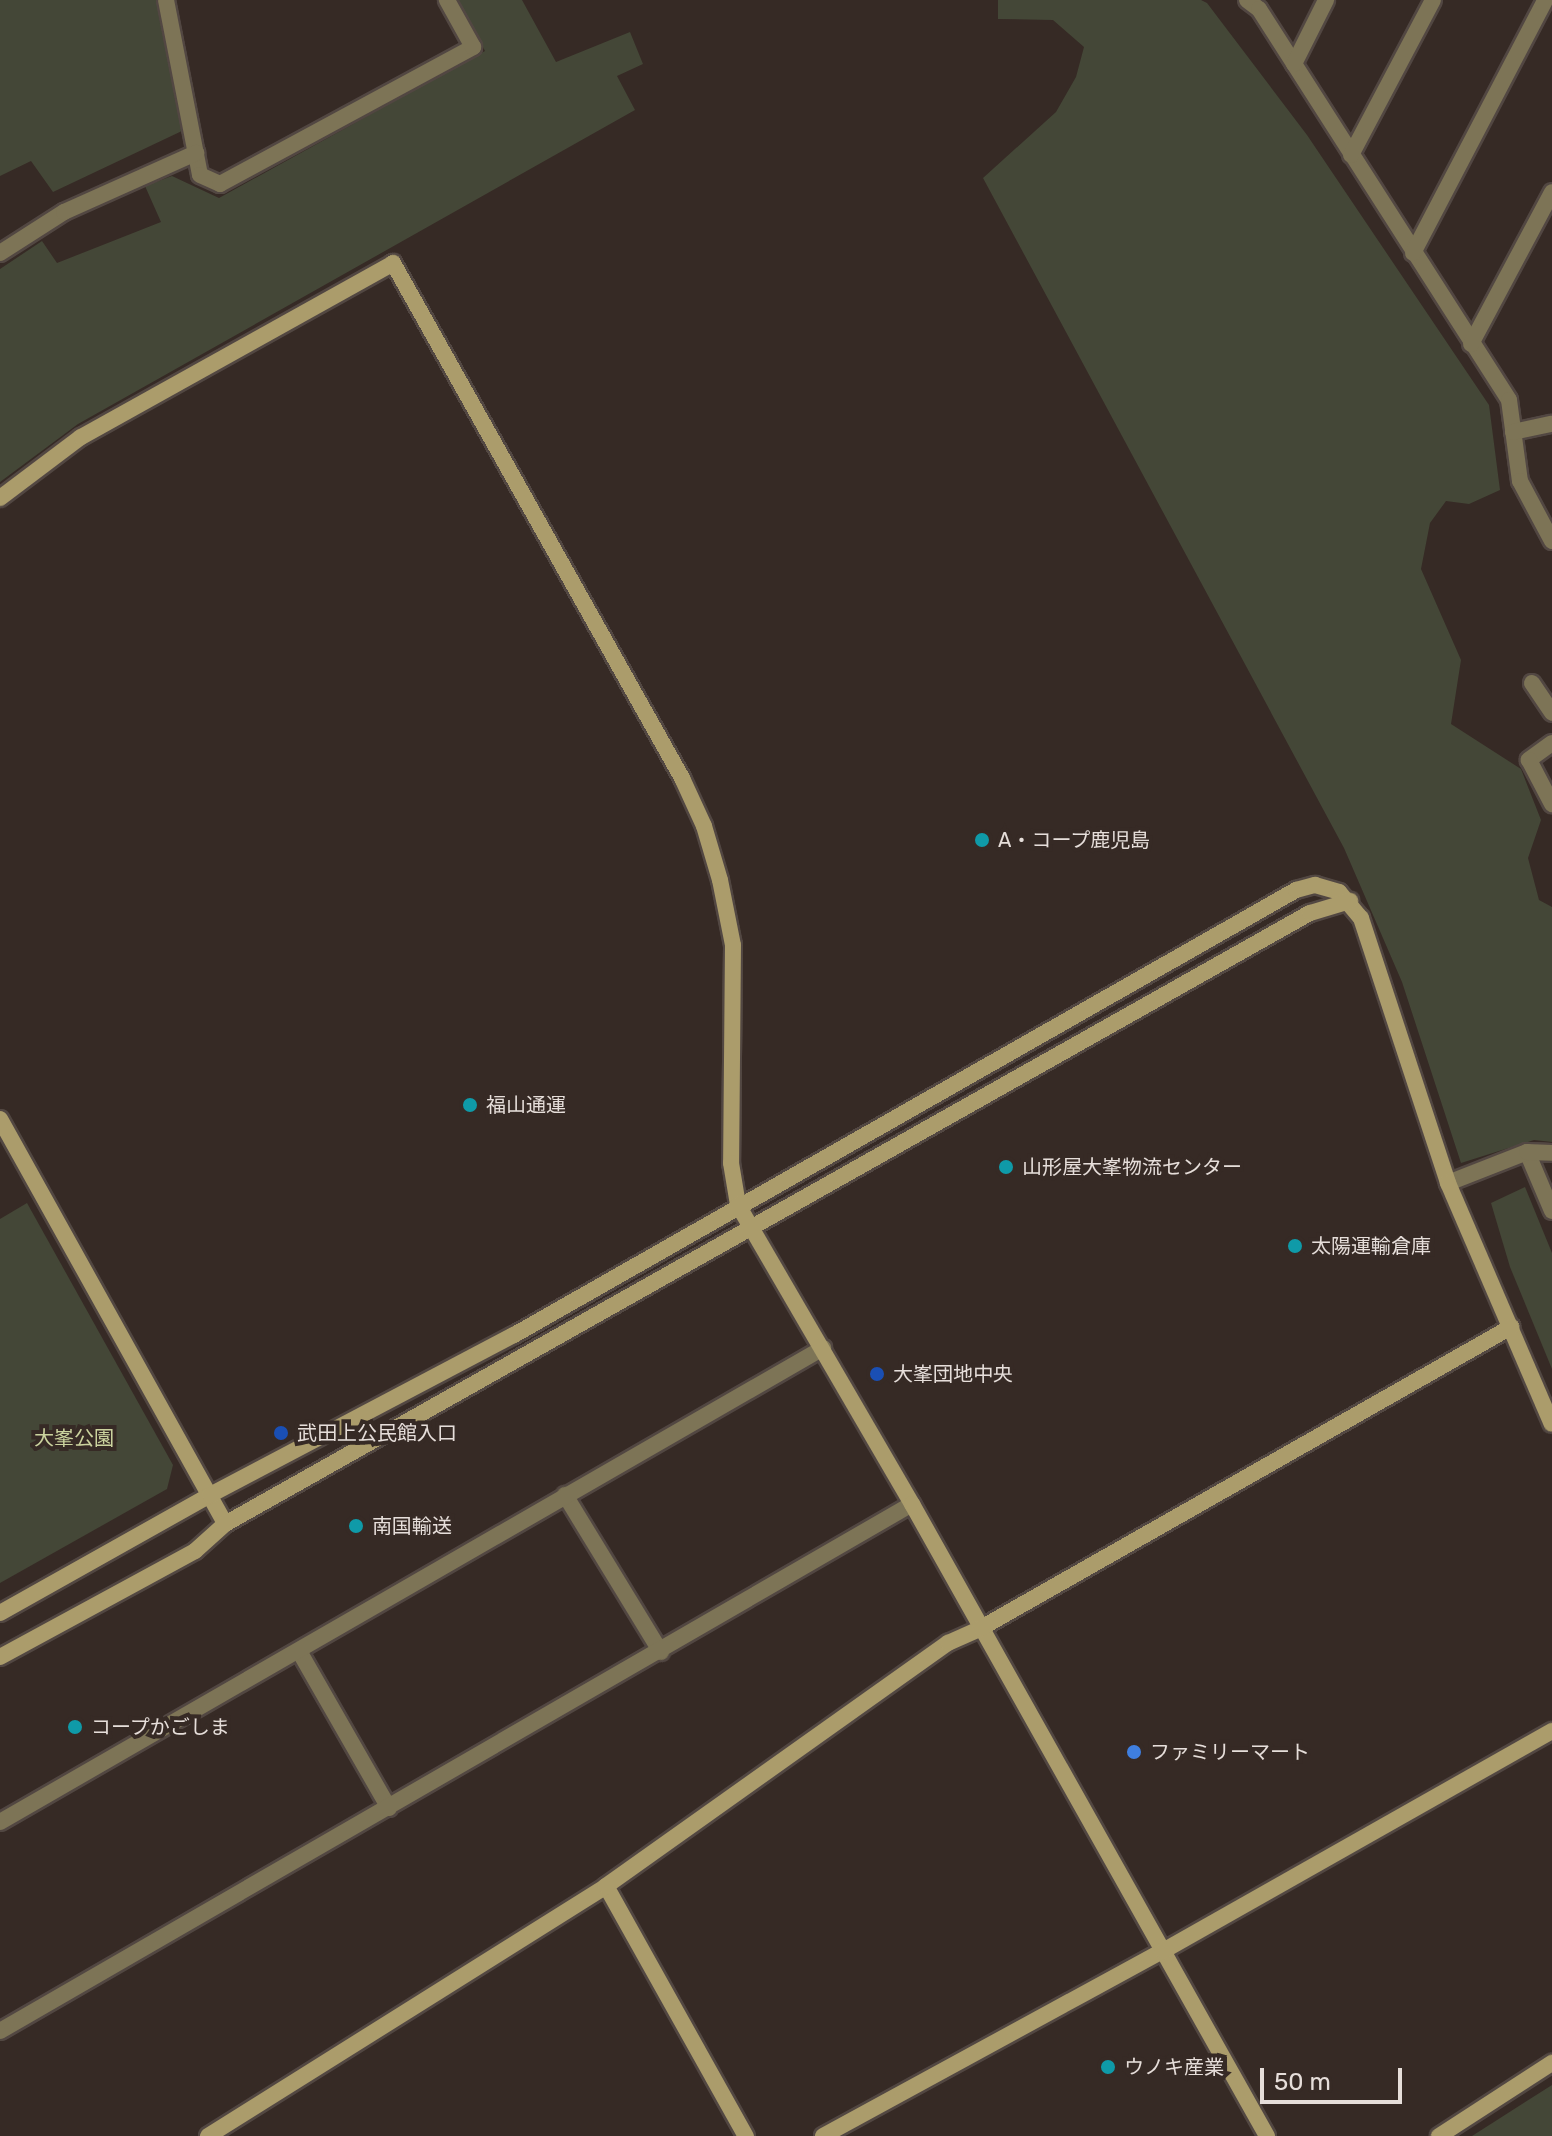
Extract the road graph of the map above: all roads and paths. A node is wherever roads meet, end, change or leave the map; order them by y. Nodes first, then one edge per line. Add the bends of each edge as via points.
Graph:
1 (166, 0) edge
2 (447, 0) edge
3 (1247, 0) edge
4 (1326, 0) edge
5 (1433, 0) edge
6 (1545, 0) edge
7 (1294, 64) junction
8 (196, 153) junction
9 (1351, 155) junction
10 (1552, 192) edge
11 (0, 253) edge
12 (1413, 253) junction
13 (1471, 344) junction
14 (1552, 424) edge
15 (1513, 432) junction
16 (0, 498) edge
17 (1552, 541) edge
18 (1532, 683) dead end
19 (1552, 713) edge
20 (1552, 743) edge
21 (1552, 804) edge
22 (1350, 901) junction
23 (0, 1119) edge
24 (1527, 1152) junction
25 (1552, 1153) edge
26 (1448, 1183) junction
27 (738, 1205) junction
28 (1552, 1211) edge
29 (752, 1226) junction
30 (1511, 1327) junction
31 (823, 1348) junction
32 (1552, 1424) edge
33 (210, 1495) junction
34 (565, 1495) junction
35 (912, 1504) junction
36 (225, 1524) junction
37 (0, 1613) edge
38 (981, 1628) junction
39 (299, 1651) junction
40 (661, 1652) junction
41 (0, 1657) edge
42 (1552, 1731) edge
43 (389, 1808) junction
44 (0, 1822) edge
45 (606, 1886) junction
46 (1163, 1951) junction
47 (0, 2031) edge
48 (1552, 2063) edge
49 (1447, 2133) edge
50 (208, 2136) edge
51 (746, 2136) edge
52 (823, 2136) edge
53 (1267, 2136) edge

1 - 8 street
2 - 8 street via 473,47 220,184 200,175
3 - 7 street via 1259,9
4 - 7 street
5 - 9 street
6 - 12 street
7 - 9 street
8 - 11 street via 64,212
9 - 12 street
10 - 13 street
12 - 13 street
13 - 15 street via 1509,400
14 - 15 street
15 - 17 street via 1520,481
16 - 27 street via 81,437 393,263 704,826 733,945 731,1163
18 - 19 street
20 - 21 street via 1529,760
22 - 26 street via 1361,918
22 - 27 street via 1315,885 1296,890
22 - 29 street via 1310,913
23 - 33 street
24 - 25 street
24 - 26 street
24 - 28 street
26 - 30 street
27 - 29 street
27 - 33 street via 514,1335
29 - 31 street
29 - 36 street
30 - 32 street
30 - 38 street
31 - 34 street
31 - 35 street
33 - 36 street
33 - 37 street
34 - 39 street
34 - 40 street
35 - 38 street
35 - 40 street
36 - 41 street via 195,1551
38 - 45 street via 948,1643
38 - 46 street
39 - 43 street
39 - 44 street
40 - 43 street
42 - 46 street
43 - 47 street
45 - 50 street
45 - 51 street
46 - 52 street
46 - 53 street
48 - 49 street

